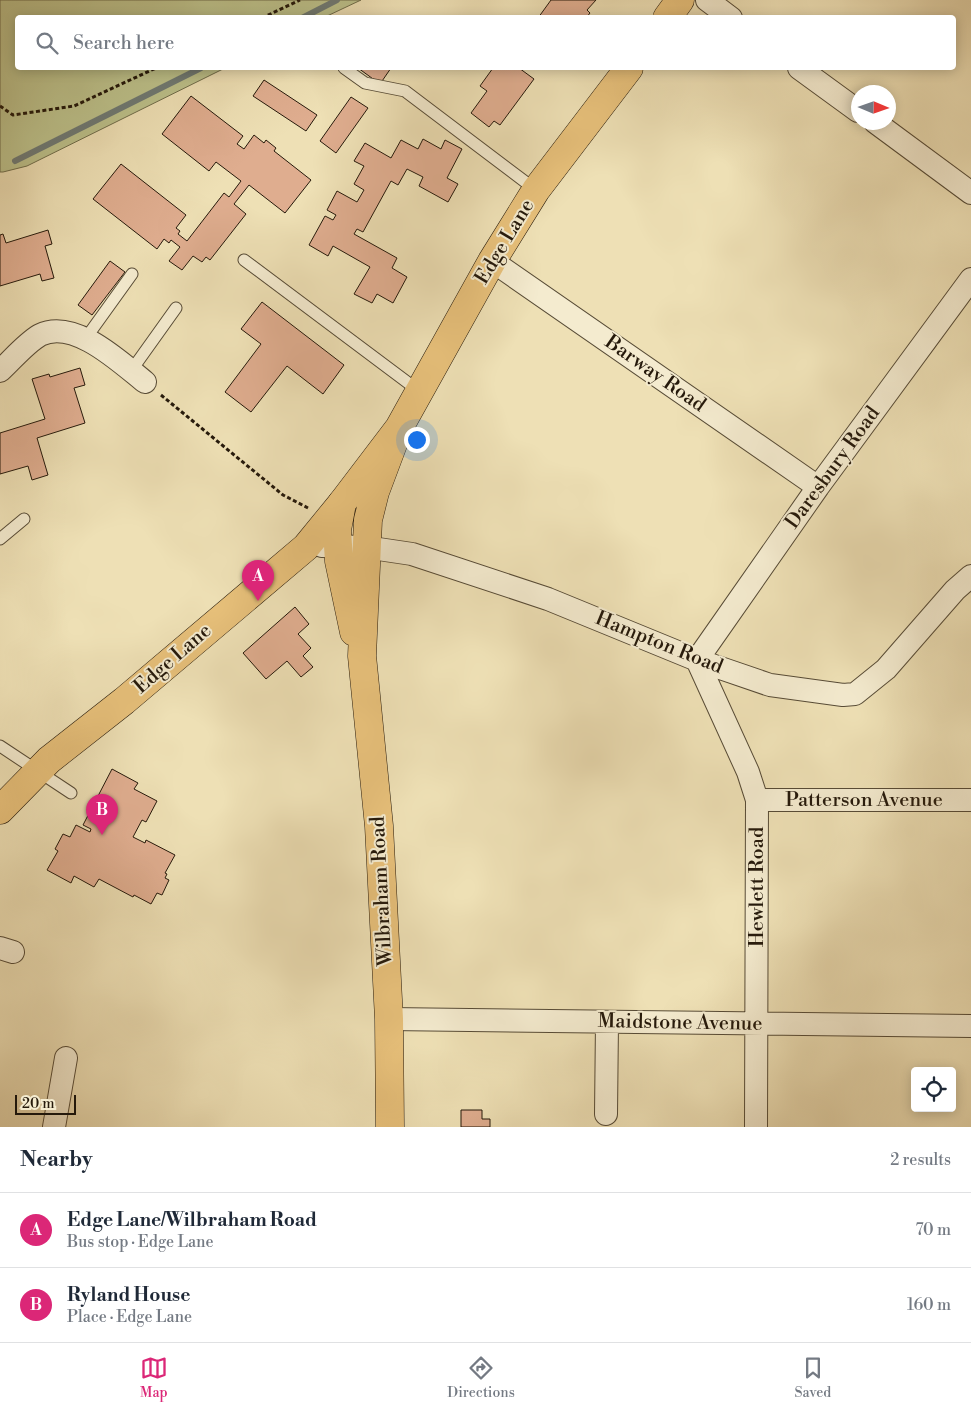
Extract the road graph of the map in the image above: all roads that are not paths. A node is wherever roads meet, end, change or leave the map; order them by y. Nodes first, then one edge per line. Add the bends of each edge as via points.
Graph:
1 (680, 0) edge
2 (707, 0) edge
3 (669, 15) edge
4 (727, 15) edge
5 (347, 70) edge
6 (627, 70) edge
7 (802, 70) edge
8 (851, 106) edge
9 (886, 130) edge
10 (536, 190) junction
11 (971, 193) edge
12 (244, 260) dead end
13 (492, 262) junction
14 (132, 274) dead end
15 (971, 279) edge
16 (176, 308) dead end
17 (86, 338) junction
18 (0, 371) edge
19 (138, 377) joint
20 (421, 392) junction
21 (399, 428) junction
22 (818, 488) junction
23 (342, 503) junction
24 (24, 519) dead end
25 (0, 539) edge
26 (338, 545) junction
27 (306, 547) junction
28 (366, 547) junction
29 (971, 576) edge
30 (362, 656) junction
31 (697, 660) junction
32 (0, 746) edge
33 (38, 772) junction
34 (71, 794) dead end
35 (757, 800) junction
36 (971, 800) edge
37 (0, 810) edge
38 (389, 1019) junction
39 (607, 1022) junction
40 (757, 1024) junction
41 (971, 1026) edge
42 (66, 1058) dead end
43 (606, 1114) dead end
44 (54, 1127) edge
45 (390, 1127) edge
46 (756, 1127) edge

1 - 3 main road
2 - 4 street
5 - 10 lane via 365,83 405,91
6 - 10 main road, Edge Lane
7 - 8 street
9 - 11 street
10 - 13 main road, Edge Lane
12 - 20 lane
13 - 20 main road, Edge Lane
13 - 22 street, Barway Road
14 - 17 lane
15 - 22 street, Daresbury Road
16 - 19 lane
17 - 18 street via 55,330 40,336
17 - 19 street
20 - 21 main road, Edge Lane
21 - 23 main road, Edge Lane
21 - 28 main road, Edge Lane via 370,507
22 - 31 street, Daresbury Road
23 - 26 main road, Edge Lane
23 - 27 main road, Edge Lane
24 - 25 lane
26 - 27 street, Hampton Road
26 - 28 street, Hampton Road
26 - 30 main road, Edge Lane via 352,627
27 - 33 main road, Edge Lane
28 - 30 main road, Edge Lane
28 - 31 street, Hampton Road via 412,554 548,599
29 - 31 street, Hampton Road via 886,669 855,694 770,685
30 - 38 main road, Wilbraham Road via 379,826
31 - 35 street, Hewlett Road via 748,772
32 - 33 lane
33 - 34 lane
33 - 37 main road, Edge Lane
35 - 36 street, Patterson Avenue
35 - 40 street, Hewlett Road
38 - 39 street, Maidstone Avenue
38 - 45 main road, Wilbraham Road
39 - 40 street, Maidstone Avenue
39 - 43 street
40 - 41 street, Maidstone Avenue
40 - 46 street, Hewlett Road
42 - 44 street

